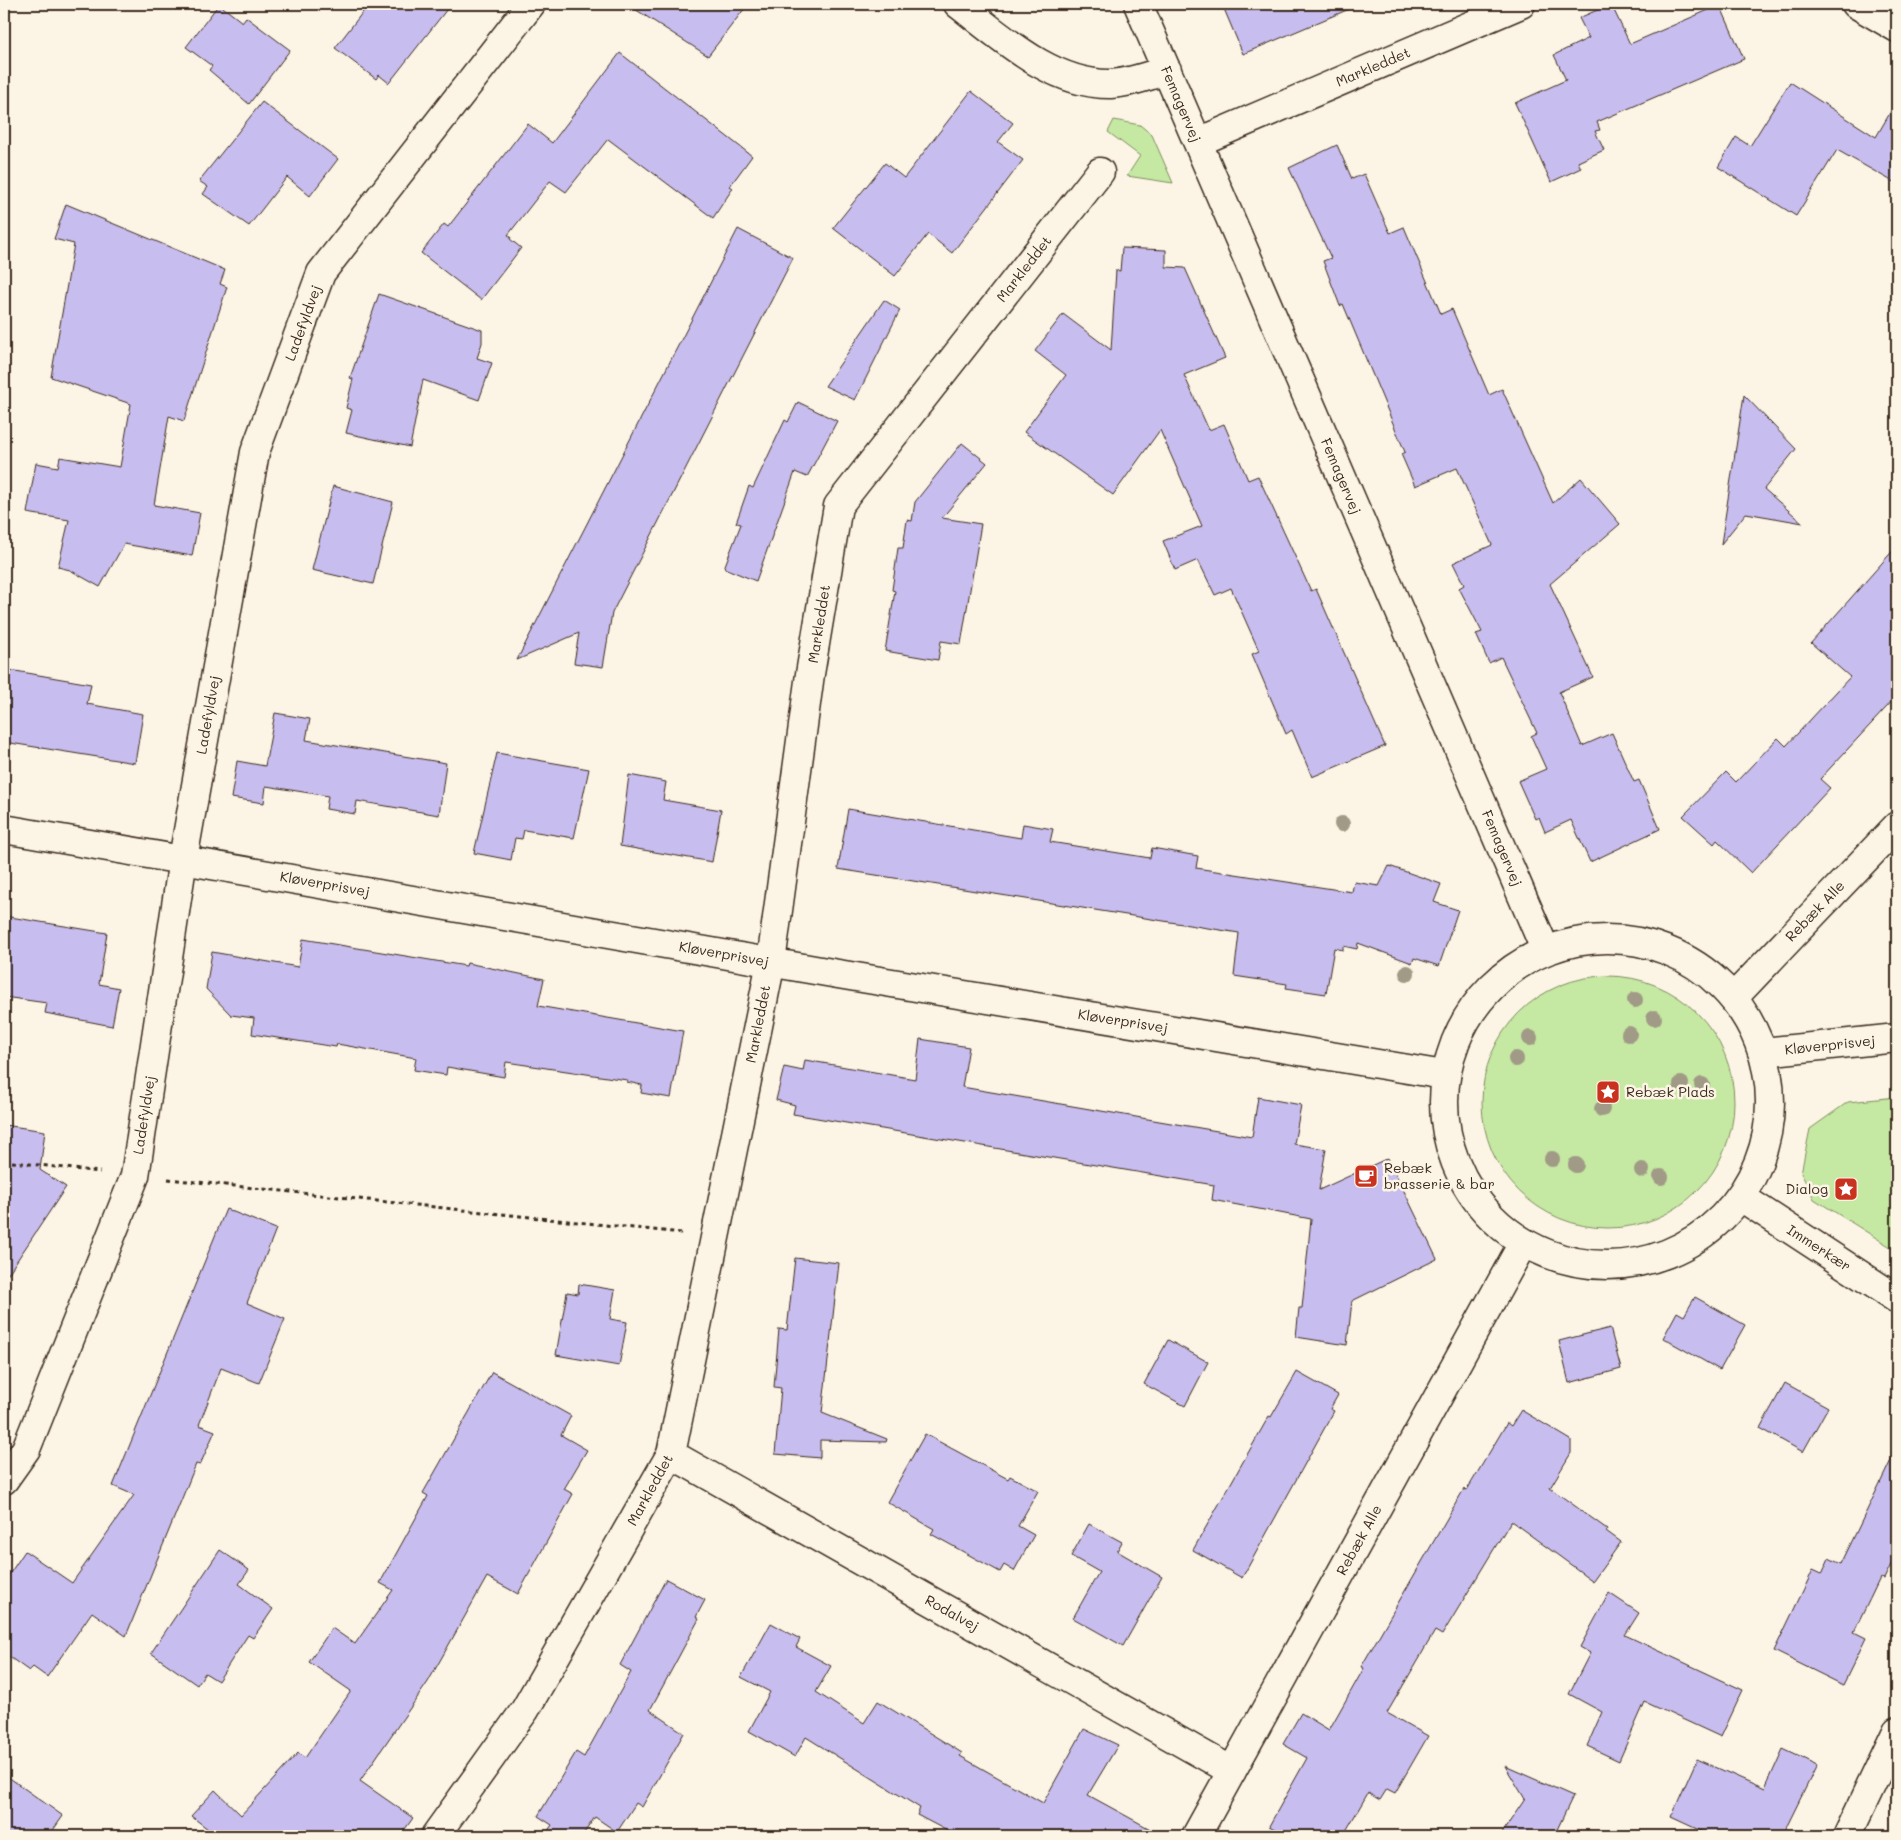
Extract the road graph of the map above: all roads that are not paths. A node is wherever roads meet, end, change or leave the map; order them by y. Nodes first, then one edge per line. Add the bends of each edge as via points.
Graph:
1 (531, 4) edge
2 (958, 4) edge
3 (1138, 4) edge
4 (1521, 4) edge
5 (1856, 4) edge
6 (1897, 28) edge
7 (1167, 70) junction
8 (1198, 142) junction
9 (1100, 172) dead end
10 (1897, 826) edge
11 (4, 829) edge
12 (183, 860) junction
13 (1546, 949) junction
14 (771, 962) junction
15 (1734, 997) junction
16 (1897, 1038) edge
17 (1764, 1052) junction
18 (1444, 1075) junction
19 (1741, 1198) junction
20 (1523, 1243) junction
21 (1897, 1299) edge
22 (671, 1454) junction
23 (4, 1480) edge
24 (1897, 1731) edge
25 (1232, 1771) junction
26 (435, 1836) edge
27 (1196, 1836) edge
28 (1847, 1836) edge

1 - 12 street, Ladefyldvej via 321,273 255,452
2 - 7 street via 1023,54 1066,76 1111,84
3 - 7 street, Femagervej
4 - 8 street, Markleddet
5 - 6 street
7 - 8 street, Femagervej
8 - 13 street, Femagervej
9 - 14 street, Markleddet via 838,506 810,674
10 - 15 street, Rebæk Alle
11 - 12 street, Kløverprisvej
12 - 14 street, Kløverprisvej
12 - 23 street, Ladefyldvej via 135,1176 26,1449
13 - 15 street via 1596,937 1648,942 1695,963
13 - 18 street via 1509,969 1479,998 1456,1035
14 - 18 street, Kløverprisvej
14 - 22 street, Markleddet
15 - 17 street
16 - 17 street, Kløverprisvej
17 - 19 street via 1771,1089 1769,1127 1759,1164
18 - 20 street via 1444,1124 1458,1170 1485,1212
19 - 20 street via 1706,1233 1664,1256 1616,1266 1568,1261
19 - 21 street, Immerkær
20 - 25 street, Rebæk Alle
22 - 25 street, Rodalvej
22 - 26 street, Markleddet via 525,1710
24 - 28 street
25 - 27 street, Rebæk Alle

